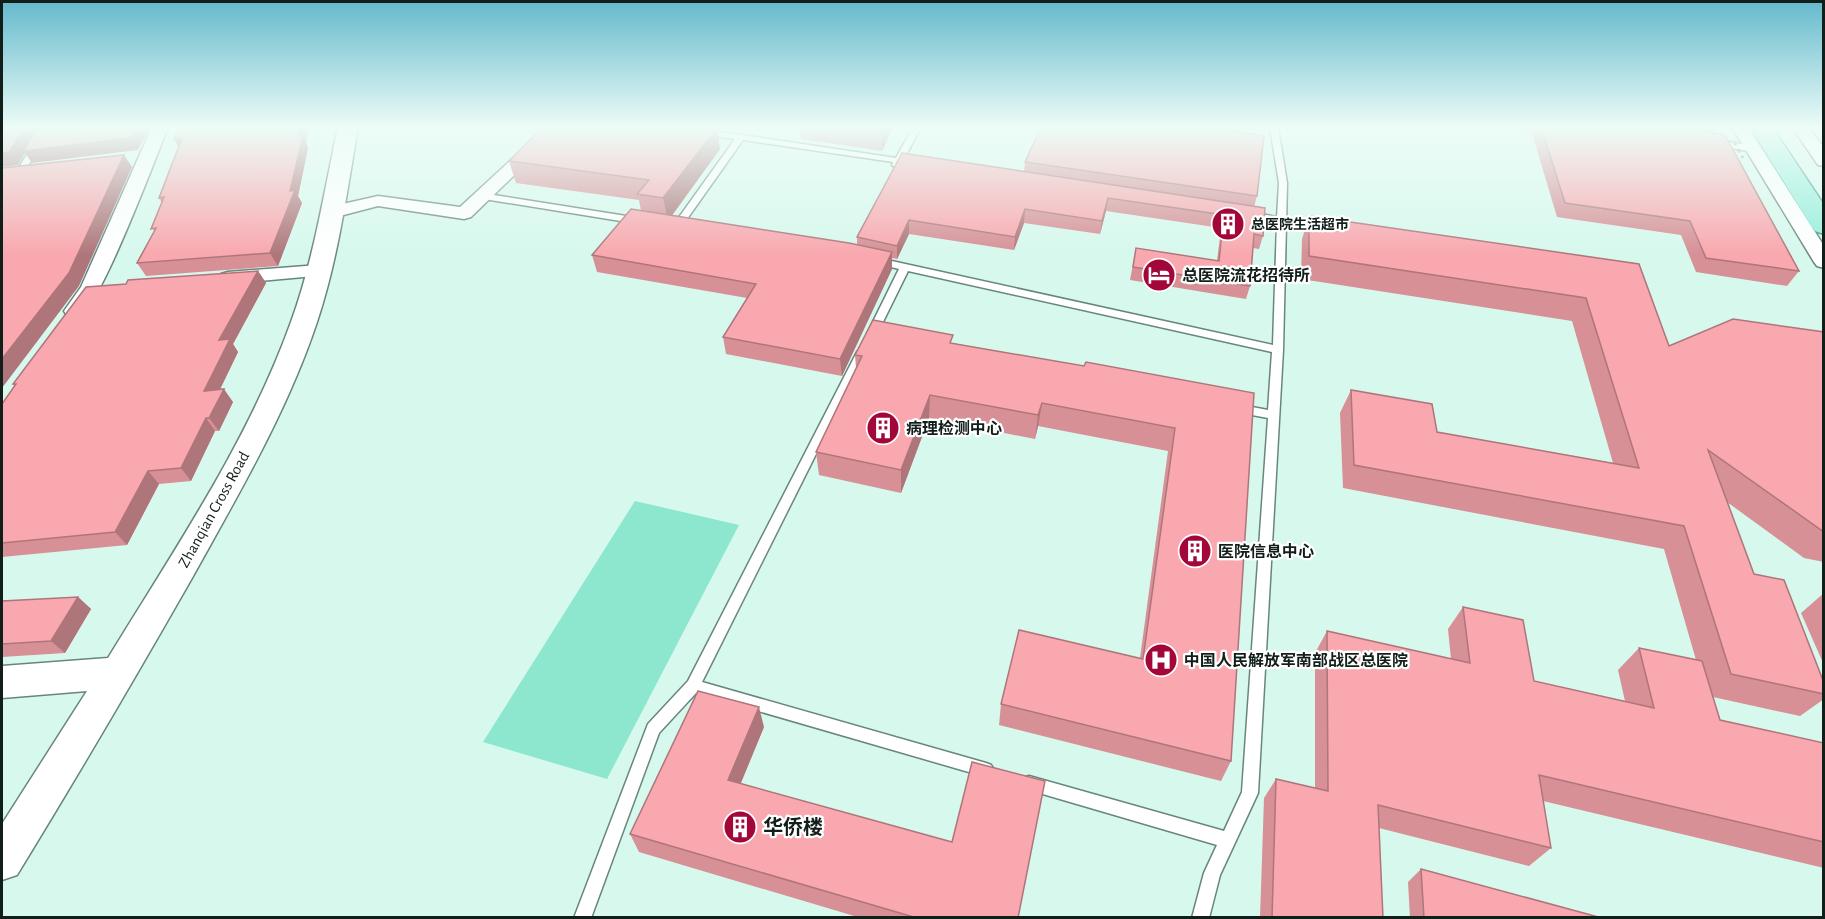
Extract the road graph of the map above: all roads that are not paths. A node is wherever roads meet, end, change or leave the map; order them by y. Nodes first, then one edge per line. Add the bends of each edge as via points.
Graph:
1 (33, 170) edge
2 (143, 170) edge
3 (340, 170) edge
4 (509, 170) edge
5 (718, 170) edge
6 (1281, 170) edge
7 (1771, 170) edge
8 (1779, 170) edge
9 (1796, 170) edge
10 (20, 171) joint
11 (2, 174) edge
12 (1824, 191) edge
13 (481, 196) junction
14 (332, 212) junction
15 (1235, 213) edge
16 (1281, 220) junction
17 (654, 223) edge
18 (665, 225) edge
19 (1824, 226) edge
20 (677, 227) junction
21 (688, 229) edge
22 (871, 259) edge
23 (1824, 262) edge
24 (906, 267) junction
25 (319, 271) junction
26 (205, 279) edge
27 (114, 286) edge
28 (91, 288) junction
29 (59, 331) edge
30 (1278, 350) junction
31 (1228, 406) edge
32 (1274, 415) junction
33 (118, 673) junction
34 (2, 682) edge
35 (693, 686) junction
36 (1228, 840) junction
37 (2, 860) edge
38 (582, 918) edge
39 (1200, 918) edge

1 - 10 street
2 - 28 street
3 - 14 street, Zhanqian Cross Road
4 - 13 street
5 - 20 lane
6 - 16 lane
7 - 23 street
8 - 19 main road
9 - 12 main road
10 - 11 street
13 - 14 street via 464,213 378,201
13 - 17 lane
14 - 25 street, Zhanqian Cross Road
15 - 16 lane
16 - 30 lane
18 - 20 lane
20 - 21 lane
22 - 24 lane
24 - 30 lane
24 - 35 lane via 875,338
25 - 26 street
25 - 33 street, Zhanqian Cross Road via 290,359 260,422 213,512
27 - 28 street
28 - 29 street
30 - 32 lane
31 - 32 lane
32 - 36 lane via 1250,793
33 - 34 street
33 - 37 street, Zhanqian Cross Road
35 - 36 lane
35 - 38 lane via 653,729
36 - 39 lane via 1212,873

